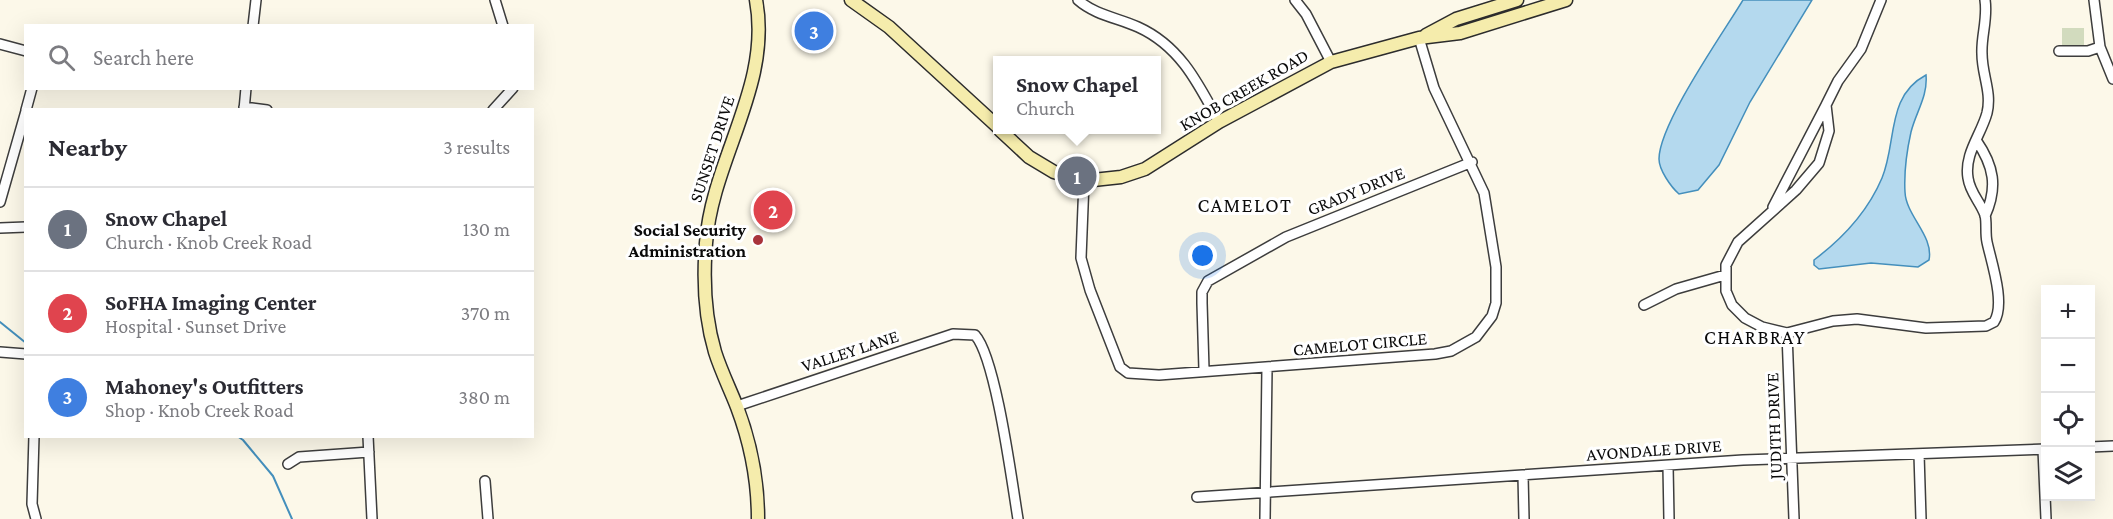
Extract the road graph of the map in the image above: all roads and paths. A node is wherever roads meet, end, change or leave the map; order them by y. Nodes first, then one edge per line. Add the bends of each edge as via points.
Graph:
1 (256, 0) edge
2 (495, 0) edge
3 (756, 0) edge
4 (851, 0) edge
5 (1078, 0) edge
6 (1294, 0) edge
7 (1517, 0) edge
8 (1566, 0) edge
9 (1881, 0) edge
10 (1985, 0) edge
11 (2094, 0) edge
12 (1488, 4) edge
13 (1516, 17) junction
14 (253, 24) edge
15 (502, 24) edge
16 (1460, 33) junction
17 (1419, 38) junction
18 (0, 44) edge
19 (2100, 47) junction
20 (24, 50) edge
21 (2059, 51) dead end
22 (1331, 62) junction
23 (2113, 79) edge
24 (31, 90) edge
25 (246, 90) edge
26 (511, 90) edge
27 (1826, 105) junction
28 (27, 108) edge
29 (244, 108) edge
30 (495, 108) edge
31 (24, 117) edge
32 (993, 122) edge
33 (1219, 122) junction
34 (1006, 134) edge
35 (1976, 140) junction
36 (1472, 162) junction
37 (1084, 181) junction
38 (0, 202) edge
39 (1770, 213) junction
40 (1985, 216) junction
41 (0, 228) edge
42 (24, 228) edge
43 (1725, 275) junction
44 (1644, 305) dead end
45 (1787, 333) junction
46 (0, 352) edge
47 (24, 354) edge
48 (1267, 368) junction
49 (1204, 370) junction
50 (737, 406) junction
51 (34, 438) edge
52 (368, 438) edge
53 (2113, 446) edge
54 (2095, 447) edge
55 (2041, 449) edge
56 (369, 452) junction
57 (1919, 454) junction
58 (1792, 460) junction
59 (288, 464) dead end
60 (1668, 466) junction
61 (1523, 475) junction
62 (484, 481) dead end
63 (1266, 493) junction
64 (1197, 497) dead end
65 (2045, 501) edge
66 (36, 519) edge
67 (372, 519) edge
68 (488, 519) edge
69 (758, 519) edge
70 (1018, 519) edge
71 (1265, 519) edge
72 (1524, 519) edge
73 (1669, 519) edge
74 (1794, 519) edge
75 (1921, 519) edge
76 (2046, 519) edge

1 - 14 street
2 - 15 street
3 - 50 main road, SUNSET DRIVE via 760,30 754,76 710,210 706,243 707,311 715,351
4 - 32 main road, KNOB CREEK ROAD via 889,27
5 - 33 street via 1097,12 1142,28 1174,51 1197,80
6 - 22 street via 1306,14
7 - 12 main road, KNOB CREEK ROAD
8 - 13 main road, KNOB CREEK ROAD
9 - 27 street via 1861,49
10 - 35 street via 1982,57 1989,94 1987,113
11 - 19 street
12 - 13 main road via 1499,16
12 - 16 main road via 1478,24
12 - 17 main road, KNOB CREEK ROAD
13 - 16 main road, KNOB CREEK ROAD
16 - 17 main road, KNOB CREEK ROAD
17 - 22 main road, KNOB CREEK ROAD
17 - 36 street, CAMELOT CIRCLE via 1434,88
18 - 20 street
19 - 21 street
19 - 23 street
22 - 33 main road, KNOB CREEK ROAD
24 - 28 street
25 - 29 street
26 - 30 street
27 - 39 street
27 - 39 street via 1830,121 1825,152 1813,173
31 - 38 street
33 - 37 main road, KNOB CREEK ROAD via 1134,174
34 - 37 main road, KNOB CREEK ROAD via 1041,166
35 - 40 street via 1994,183
35 - 40 street via 1967,175
36 - 48 street, CAMELOT CIRCLE via 1484,193 1496,267 1496,303 1485,328 1465,344 1434,354
36 - 49 street, GRADY DRIVE via 1286,237 1208,281 1202,292
37 - 49 street, CAMELOT CIRCLE via 1082,258 1120,367 1143,376
39 - 43 street via 1738,242 1728,258
40 - 45 street via 1997,284 1997,319 1991,324 1926,328 1857,319
41 - 42 street
43 - 44 street
43 - 45 street via 1729,297 1739,313 1754,324
45 - 58 street, JUDITH DRIVE
46 - 47 street
48 - 49 street, CAMELOT CIRCLE
48 - 63 street
50 - 69 main road, SUNSET DRIVE via 754,465
50 - 70 street, VALLEY LANE via 953,334 975,335 983,349 996,396
51 - 66 street via 32,504
52 - 56 street
53 - 54 street
55 - 57 street, AVONDALE DRIVE
56 - 59 street via 299,457
56 - 67 street
57 - 58 street, AVONDALE DRIVE
57 - 75 street
58 - 60 street, AVONDALE DRIVE
58 - 74 street, JUDITH DRIVE
60 - 61 street, AVONDALE DRIVE
60 - 73 street
61 - 63 street, AVONDALE DRIVE
61 - 72 street
62 - 68 street
63 - 64 street, AVONDALE DRIVE
63 - 71 street
65 - 76 street

